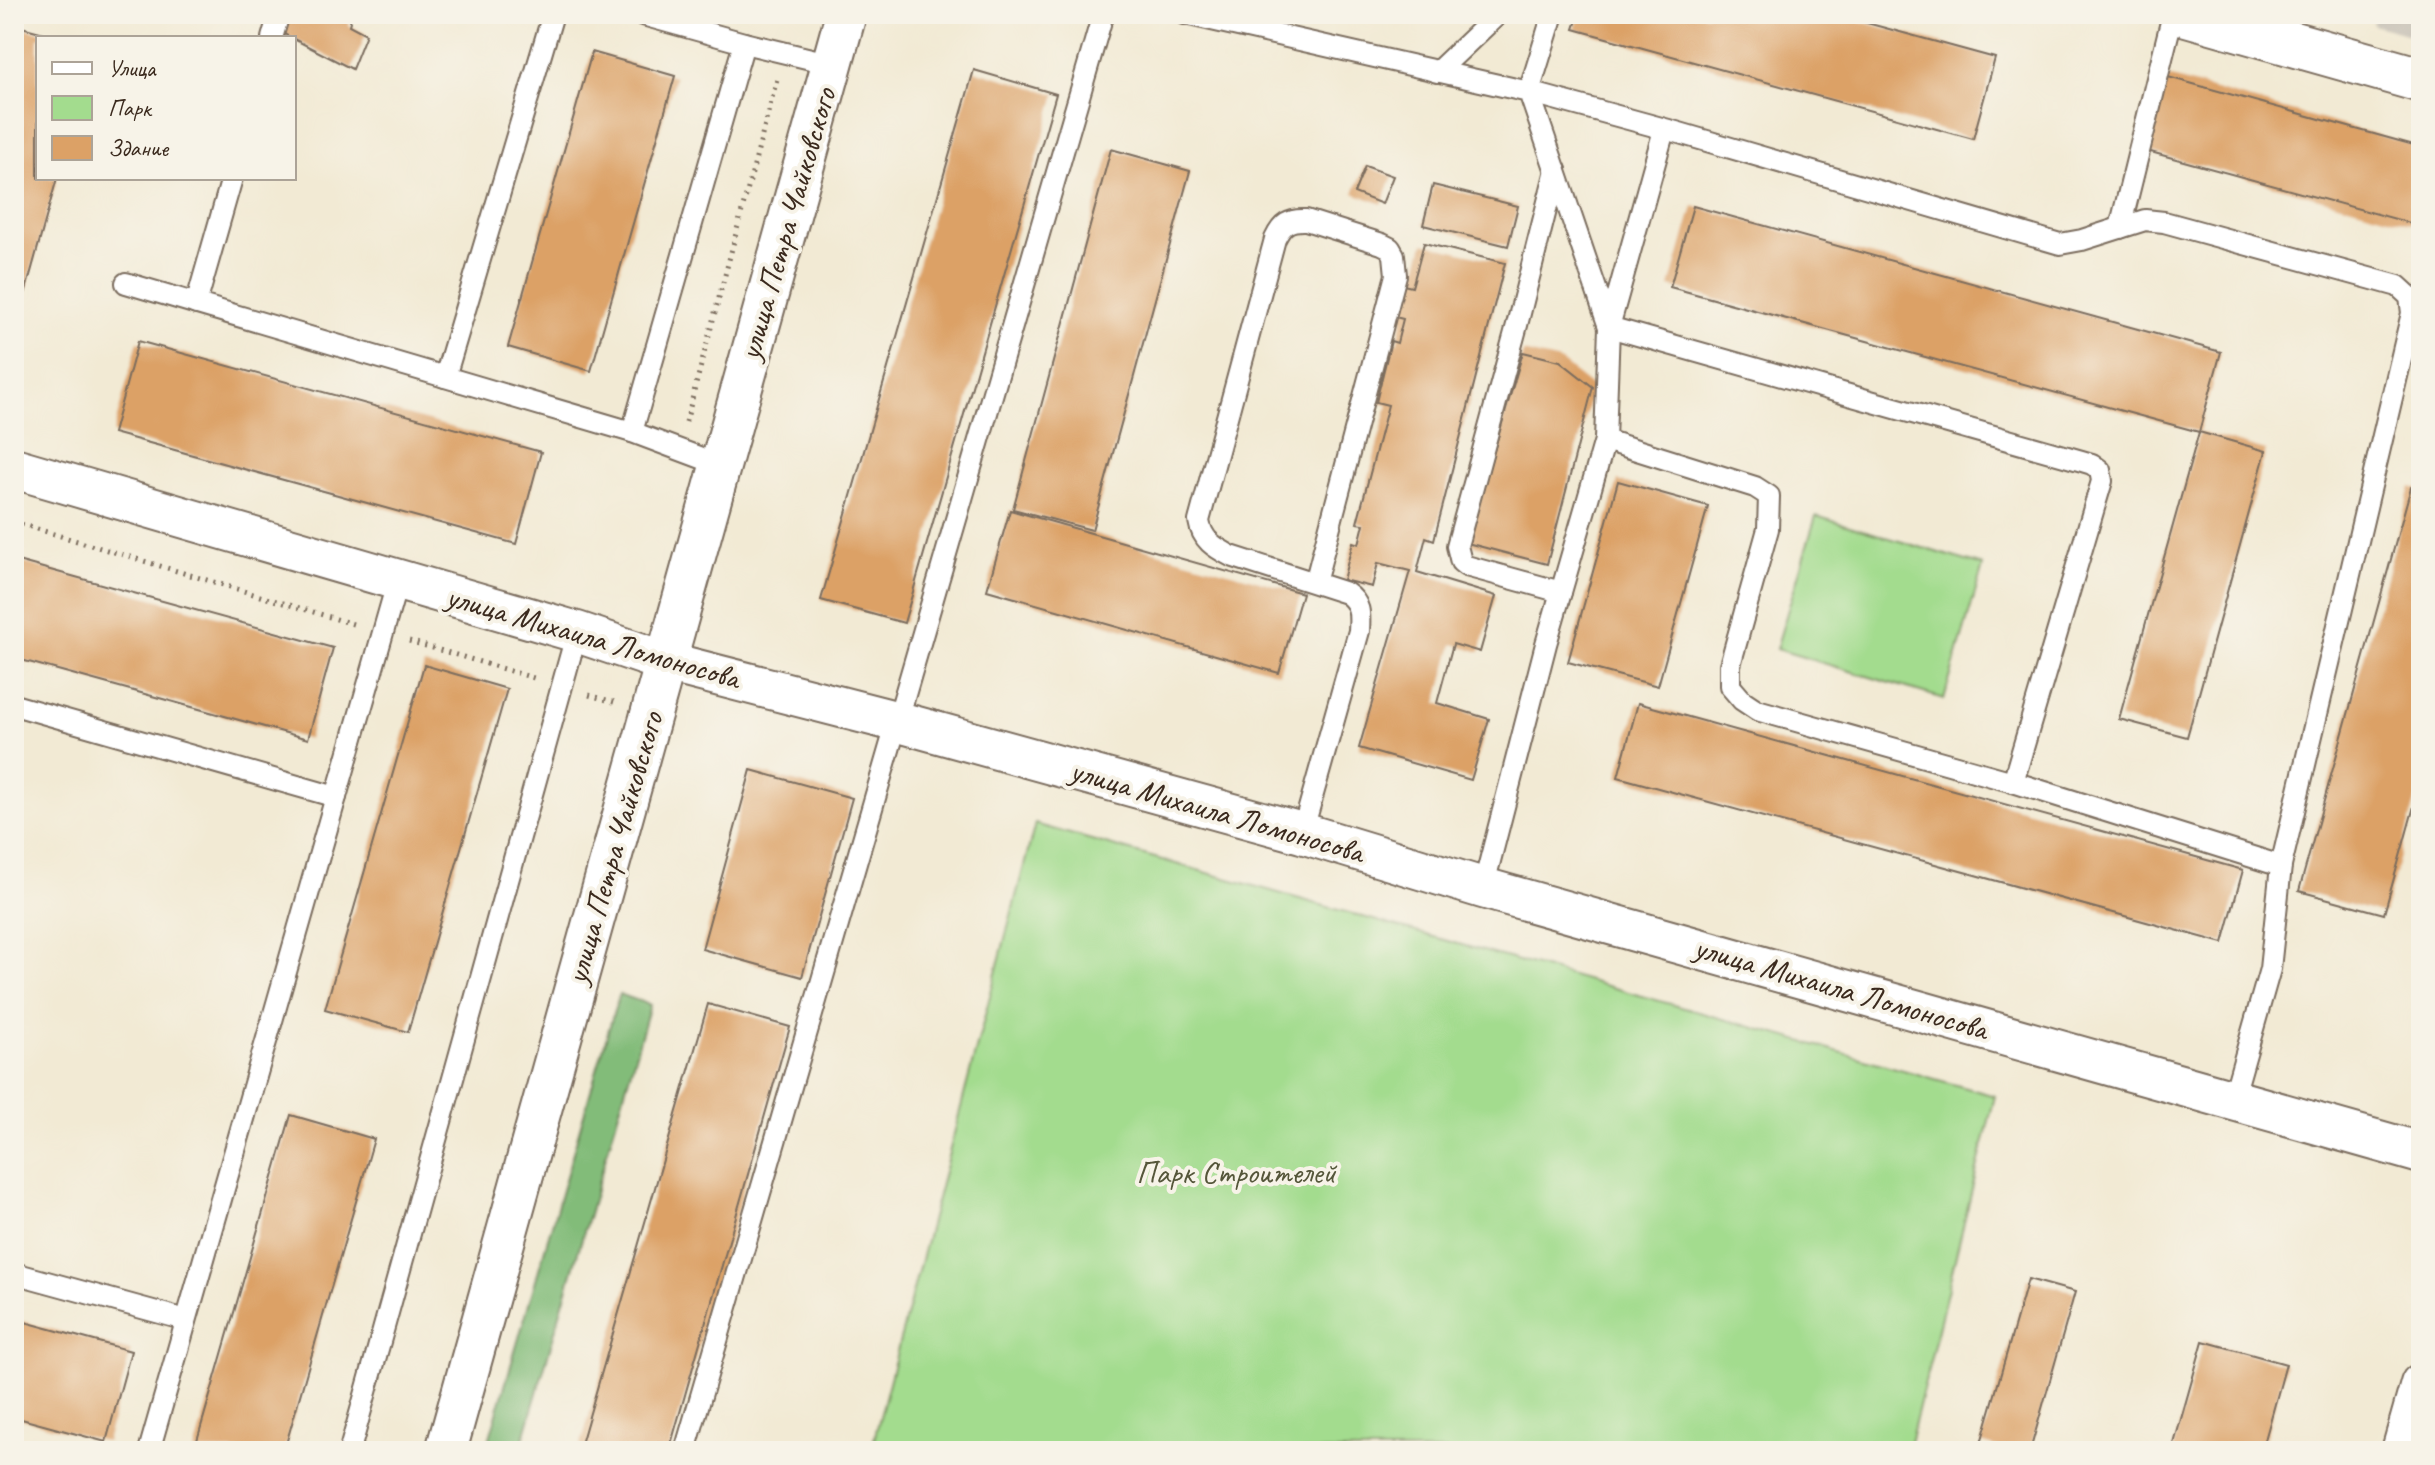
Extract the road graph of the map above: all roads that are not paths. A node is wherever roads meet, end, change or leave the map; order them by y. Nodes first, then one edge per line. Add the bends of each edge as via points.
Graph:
1 (279, 14) edge
2 (553, 14) edge
3 (639, 14) edge
4 (846, 14) edge
5 (1103, 14) edge
6 (1185, 14) edge
7 (1498, 14) edge
8 (1553, 14) edge
9 (2173, 14) edge
10 (2187, 14) edge
11 (273, 36) edge
12 (744, 43) junction
13 (832, 64) junction
14 (1437, 72) junction
15 (2421, 80) edge
16 (1529, 92) junction
17 (1664, 130) junction
18 (1556, 170) junction
19 (231, 180) edge
20 (2120, 228) junction
21 (126, 283) dead end
22 (196, 304) junction
23 (1609, 327) junction
24 (445, 377) junction
25 (632, 432) junction
26 (1605, 440) junction
27 (720, 465) junction
28 (14, 468) edge
29 (398, 580) junction
30 (1315, 583) junction
31 (1561, 592) junction
32 (577, 632) junction
33 (666, 662) junction
34 (14, 705) edge
35 (899, 722) junction
36 (2013, 782) junction
37 (336, 797) junction
38 (1302, 833) junction
39 (2281, 866) junction
40 (1483, 888) junction
41 (2233, 1099) junction
42 (2421, 1153) edge
43 (14, 1273) edge
44 (186, 1320) junction
45 (2421, 1384) edge
46 (351, 1446) dead end
47 (149, 1451) edge
48 (446, 1451) edge
49 (685, 1451) edge
50 (2402, 1451) edge

1 - 11 lane
2 - 24 lane
3 - 12 lane
4 - 13 street, улица Петра Чайковского
5 - 35 lane
6 - 14 lane
7 - 14 lane
8 - 16 lane
9 - 20 lane
10 - 15 street
12 - 13 lane
12 - 25 lane
13 - 27 street, улица Петра Чайковского
14 - 16 lane
16 - 17 lane
16 - 18 lane
17 - 20 lane via 2060,244
17 - 23 lane
18 - 23 lane
18 - 31 lane via 1457,546 1466,566
19 - 22 lane
20 - 39 lane via 2145,220 2164,222 2398,286 2410,297 2412,313
21 - 22 lane
22 - 24 lane
23 - 26 lane
23 - 36 lane via 2100,470 2102,481
24 - 25 lane
25 - 27 lane
26 - 31 lane
26 - 36 lane via 1769,496 1768,529 1730,665 1730,686 1742,700 1757,710
27 - 33 street, улица Петра Чайковского
28 - 29 street, улица Михаила Ломоносова
29 - 32 street, улица Михаила Ломоносова
29 - 37 lane
30 - 30 lane via 1216,548 1201,532 1199,521 1275,239 1280,228 1296,219 1382,244 1390,248 1396,266
30 - 38 lane via 1346,593 1360,611 1355,647
31 - 40 lane
32 - 33 street, улица Михаила Ломоносова
32 - 46 lane
33 - 35 street, улица Михаила Ломоносова
33 - 48 street, улица Петра Чайковского
34 - 37 lane
35 - 38 street, улица Михаила Ломоносова
35 - 49 lane
36 - 39 lane
37 - 44 lane
38 - 40 street, улица Михаила Ломоносова
39 - 41 lane via 2270,969
40 - 41 street, улица Михаила Ломоносова
41 - 42 street, улица Михаила Ломоносова
43 - 44 lane
44 - 47 lane
45 - 50 street

